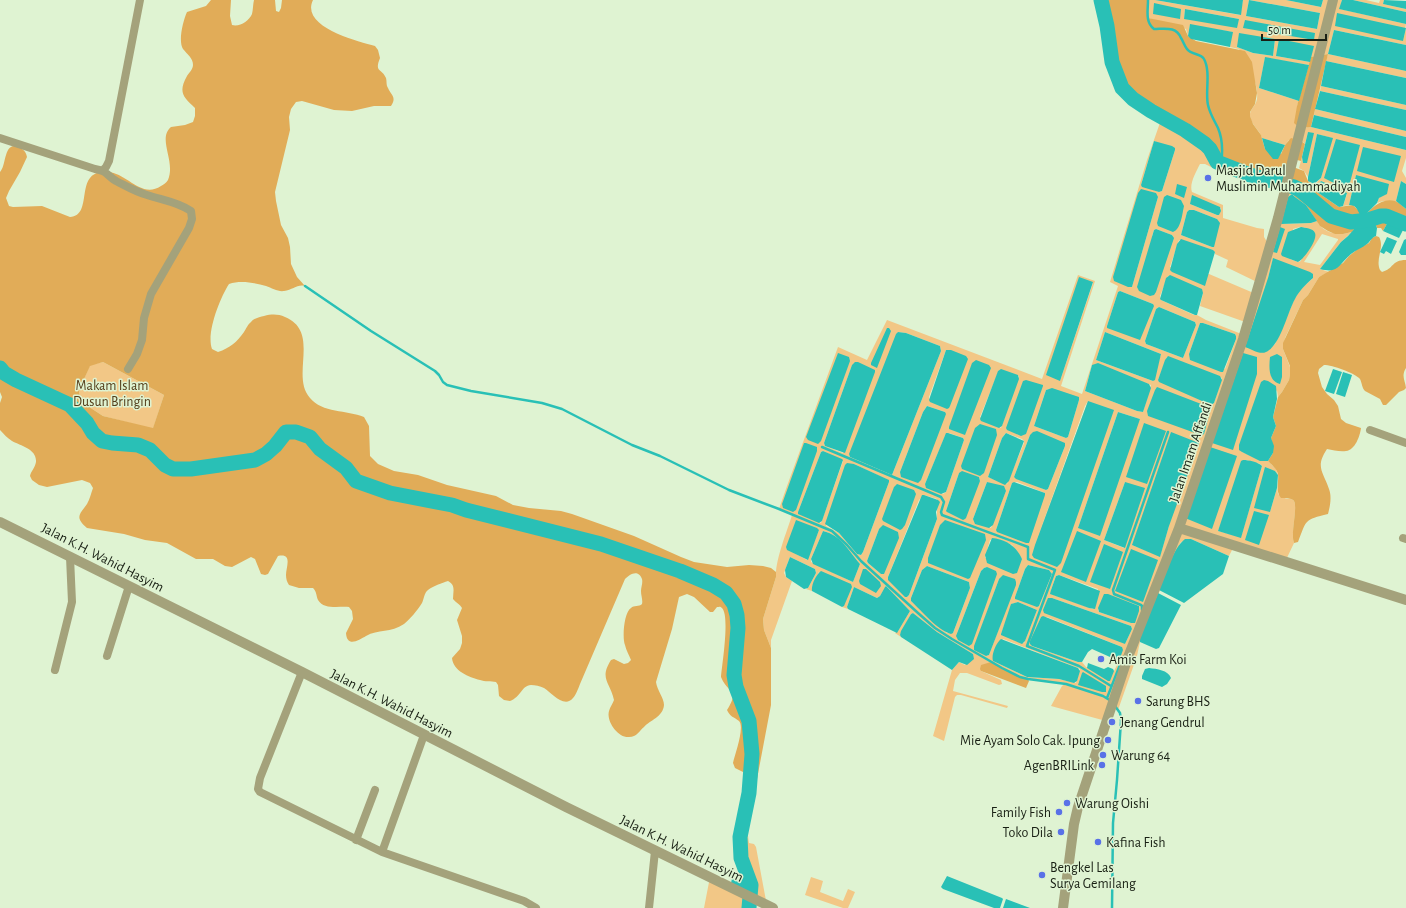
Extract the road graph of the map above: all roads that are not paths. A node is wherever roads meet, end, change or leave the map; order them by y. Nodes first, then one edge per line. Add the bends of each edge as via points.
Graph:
1 (140, 0) edge
2 (1333, 0) edge
3 (0, 138) edge
4 (103, 170) junction
5 (128, 369) dead end
6 (1370, 430) dead end
7 (1406, 443) edge
8 (0, 522) edge
9 (1179, 528) junction
10 (70, 557) junction
11 (129, 586) junction
12 (1406, 600) edge
13 (107, 656) dead end
14 (55, 670) dead end
15 (302, 672) junction
16 (424, 735) junction
17 (375, 790) dead end
18 (356, 840) junction
19 (655, 851) junction
20 (382, 852) junction
21 (536, 908) edge
22 (649, 908) edge
23 (773, 908) edge
24 (1063, 908) edge

1 - 4 street via 109,161
2 - 9 street, Jalan Imam Affandi via 1288,178 1243,339
3 - 4 street
4 - 5 street via 130,188 184,207 192,213 186,234 151,294 144,318 142,340
6 - 7 street
8 - 10 street, Jalan K.H. Wahid Hasyim
9 - 12 street
9 - 24 street, Jalan Imam Affandi via 1128,657 1078,807
10 - 11 street, Jalan K.H. Wahid Hasyim
10 - 14 street via 72,602
11 - 13 street
11 - 15 street, Jalan K.H. Wahid Hasyim
15 - 16 street, Jalan K.H. Wahid Hasyim
15 - 18 street via 258,789 265,795
16 - 19 street, Jalan K.H. Wahid Hasyim
16 - 20 street
17 - 18 street
18 - 20 street
19 - 22 street
19 - 23 street, Jalan K.H. Wahid Hasyim
20 - 21 street via 524,901

